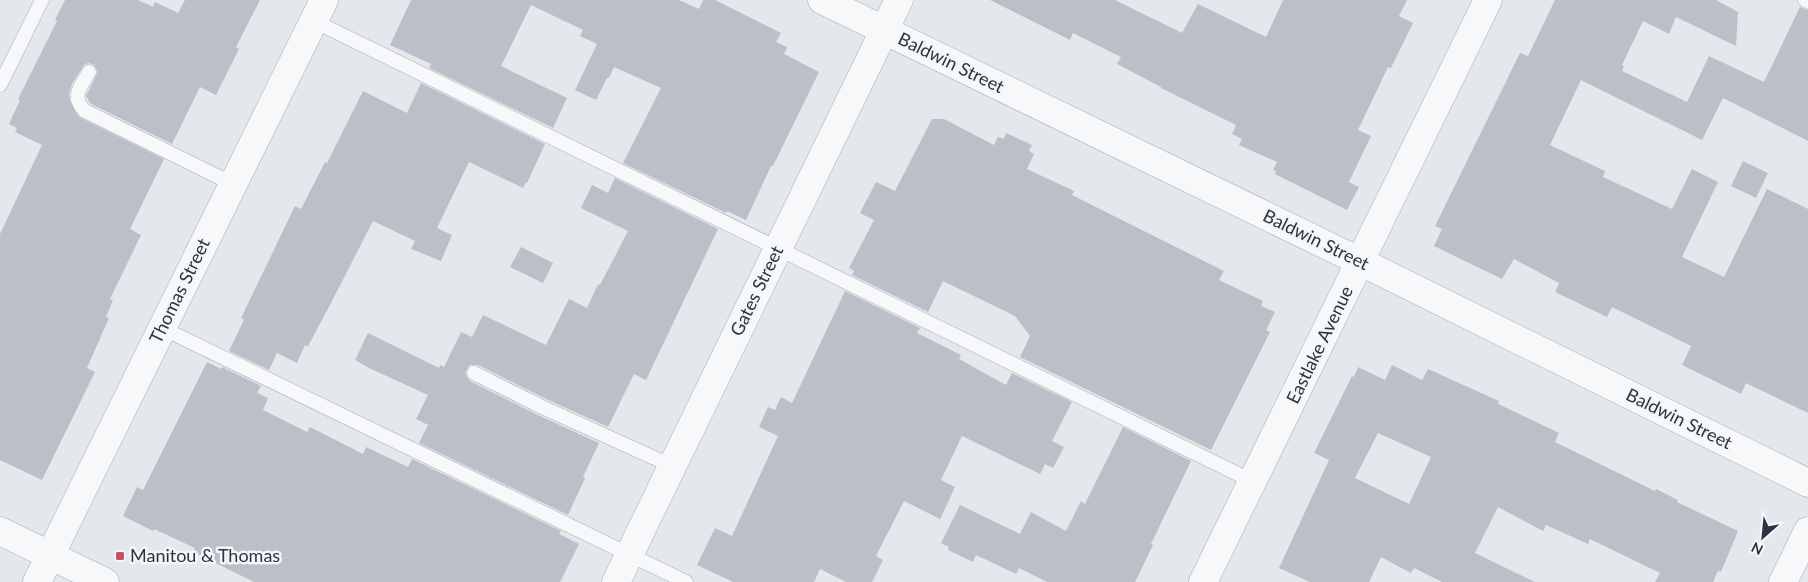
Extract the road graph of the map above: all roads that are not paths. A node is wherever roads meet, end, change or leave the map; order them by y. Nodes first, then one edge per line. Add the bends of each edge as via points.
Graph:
1 (42, 0) edge
2 (822, 0) edge
3 (899, 0) edge
4 (1488, 0) edge
5 (319, 11) edge
6 (884, 30) junction
7 (89, 72) dead end
8 (0, 85) edge
9 (233, 184) junction
10 (778, 248) junction
11 (1361, 262) junction
12 (162, 328) junction
13 (474, 373) dead end
14 (672, 466) junction
15 (1252, 481) junction
16 (1808, 483) edge
17 (1808, 530) edge
18 (0, 531) edge
19 (630, 554) junction
20 (50, 555) junction
21 (37, 582) edge
22 (106, 582) edge
23 (616, 582) edge
24 (686, 582) edge
25 (1203, 582) edge
26 (1783, 582) edge

1 - 8 lane
2 - 6 street, Baldwin Street
3 - 6 street, Gates Street
4 - 11 street, Eastlake Avenue
5 - 9 street, Thomas Street
5 - 10 lane
6 - 10 street, Gates Street
6 - 11 street, Baldwin Street
7 - 9 lane via 77,96 78,104 85,111
9 - 12 street, Thomas Street
10 - 14 street, Gates Street
10 - 15 lane
11 - 15 street, Eastlake Avenue
11 - 16 street, Baldwin Street
12 - 19 lane
12 - 20 street, Thomas Street
13 - 14 lane
14 - 19 street, Gates Street
15 - 25 street, Eastlake Avenue
17 - 26 street
18 - 20 street
19 - 23 street, Gates Street
19 - 24 lane
20 - 21 street, Thomas Street
20 - 22 street

